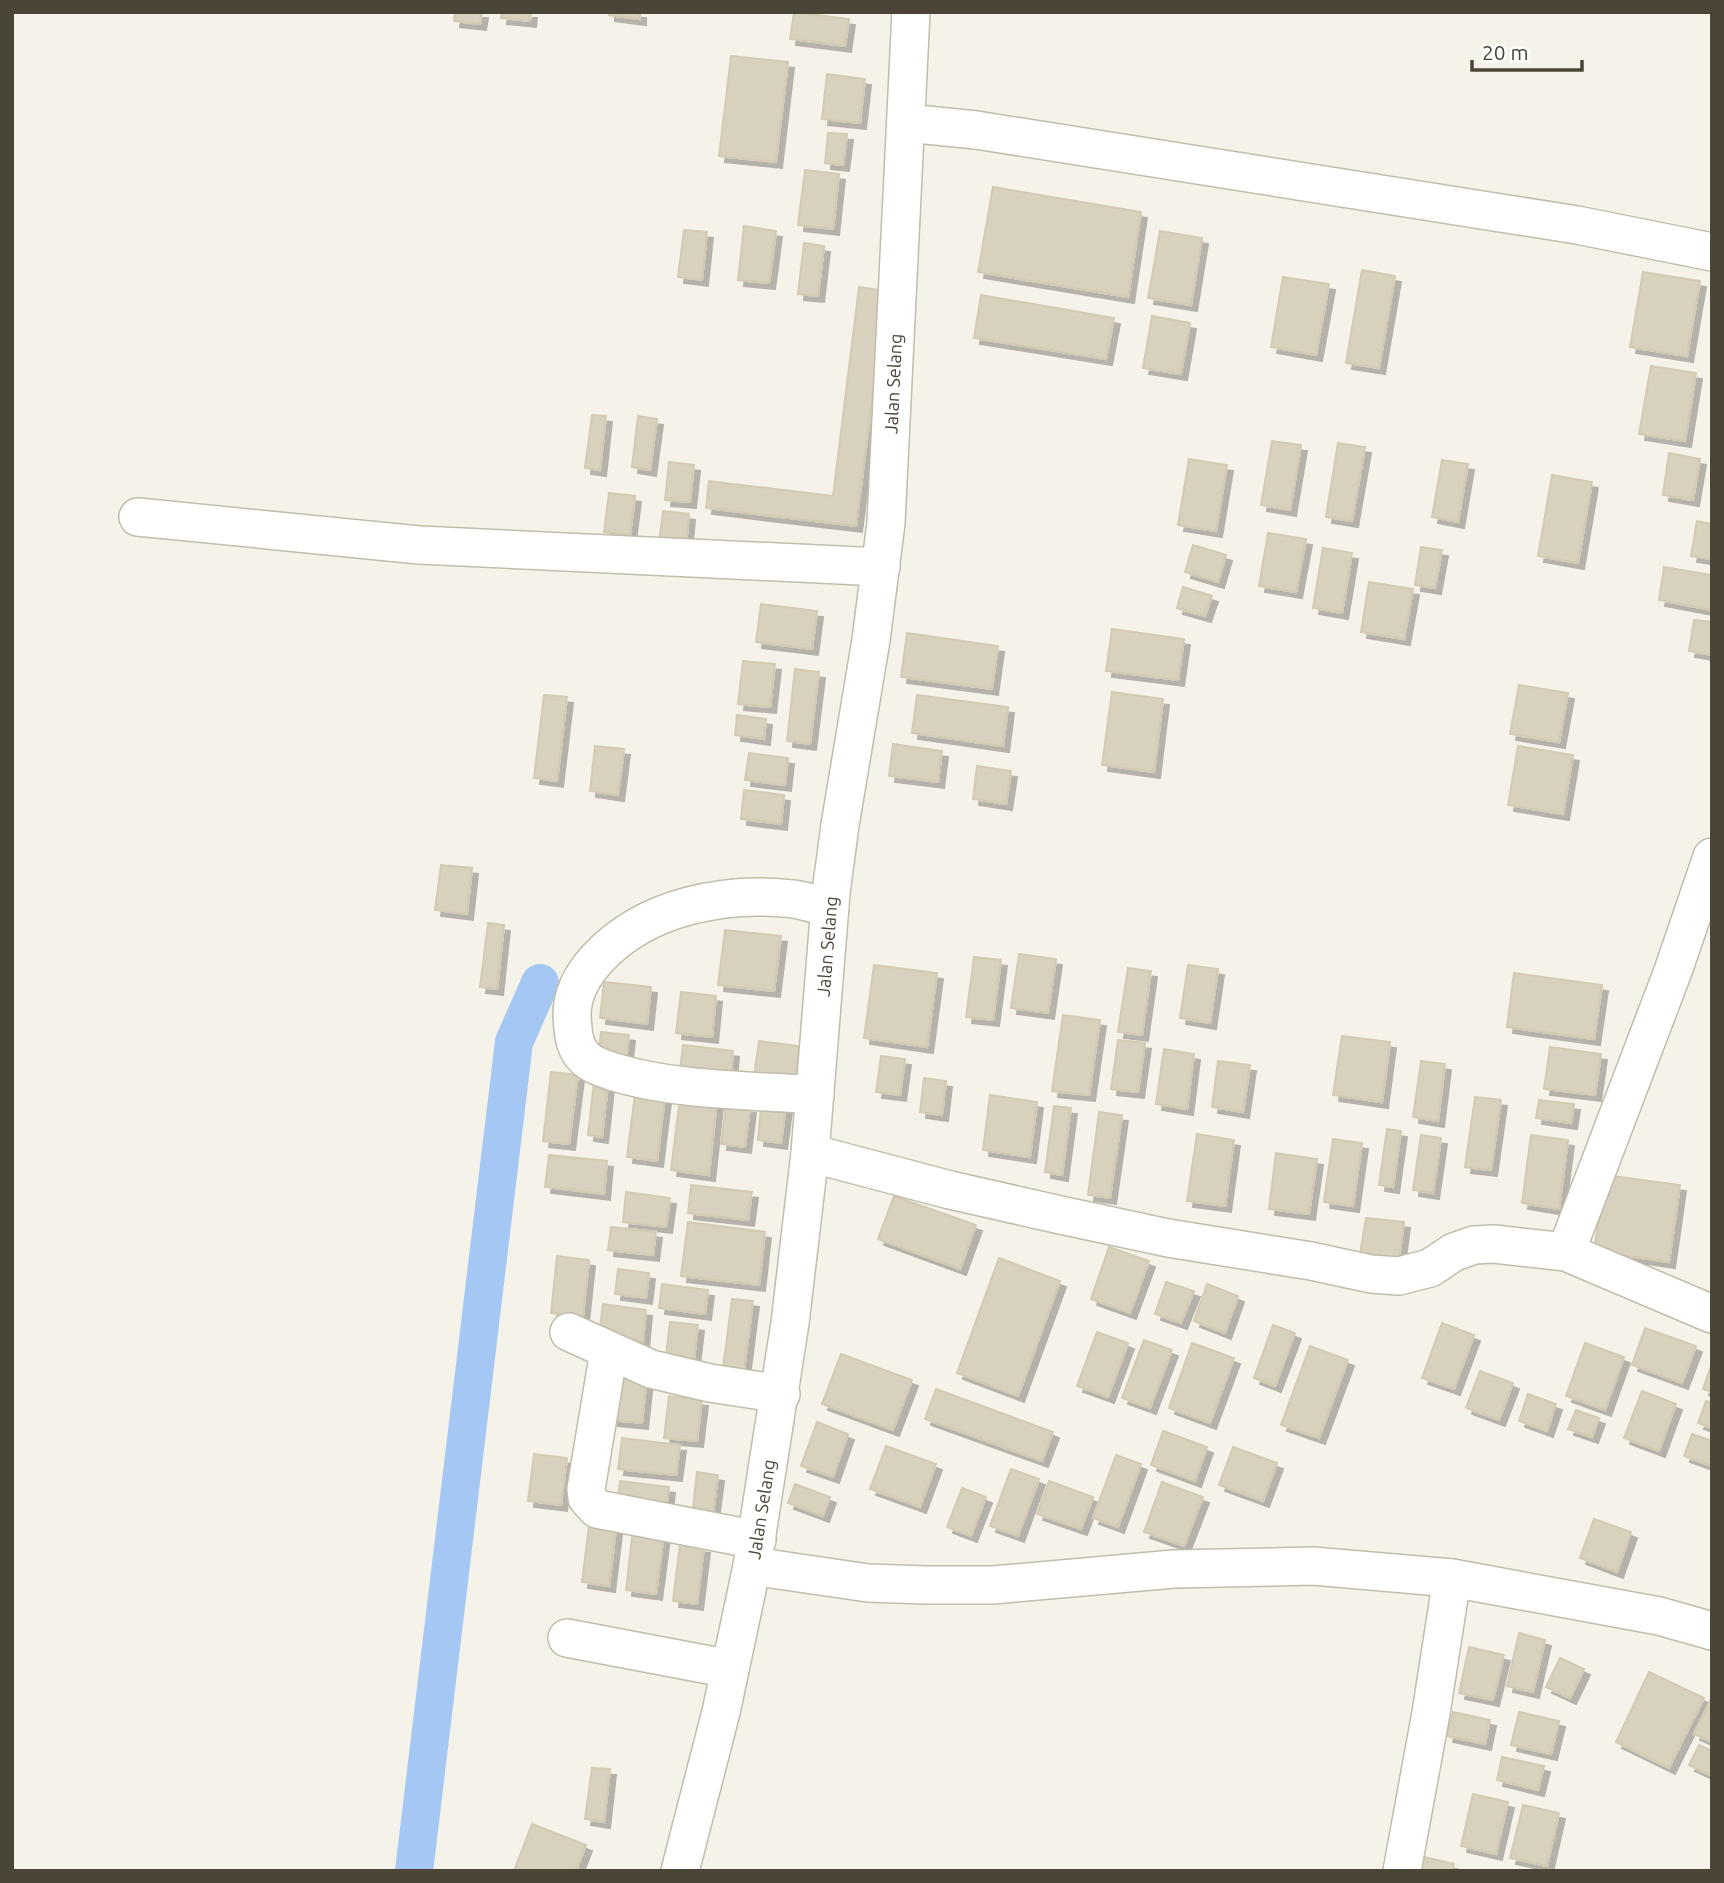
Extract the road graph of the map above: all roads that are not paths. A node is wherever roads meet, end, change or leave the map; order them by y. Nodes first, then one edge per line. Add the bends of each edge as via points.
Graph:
1 (911, 12) edge
2 (907, 123) junction
3 (1712, 252) edge
4 (138, 517) dead end
5 (881, 567) junction
6 (1712, 857) edge
7 (831, 900) junction
8 (814, 1095) junction
9 (810, 1153) junction
10 (1566, 1252) junction
11 (1712, 1314) edge
12 (569, 1332) dead end
13 (609, 1351) junction
14 (781, 1394) junction
15 (755, 1553) junction
16 (1451, 1578) junction
17 (1712, 1631) edge
18 (568, 1638) dead end
19 (730, 1669) junction
20 (680, 1871) edge
21 (1402, 1871) edge

1 - 2 street, Jalan Selang
2 - 3 street via 1497,212
2 - 5 street, Jalan Selang
4 - 5 street via 419,545
5 - 7 street, Jalan Selang
6 - 10 street
7 - 8 street, Jalan Selang
7 - 8 street via 729,900 650,919 620,936 584,973 572,1010 577,1047 588,1062 598,1066 672,1084
8 - 9 street, Jalan Selang
9 - 10 street via 1065,1216 1371,1275 1399,1276 1430,1268 1474,1245
9 - 14 street, Jalan Selang
10 - 11 street
12 - 13 street
13 - 14 street via 682,1377
13 - 15 street via 587,1498 597,1509
14 - 15 street, Jalan Selang
15 - 16 street via 868,1583 993,1585 1174,1569 1313,1566
15 - 19 street, Jalan Selang
16 - 17 street via 1659,1616
16 - 21 street
18 - 19 street
19 - 20 street, Jalan Selang

